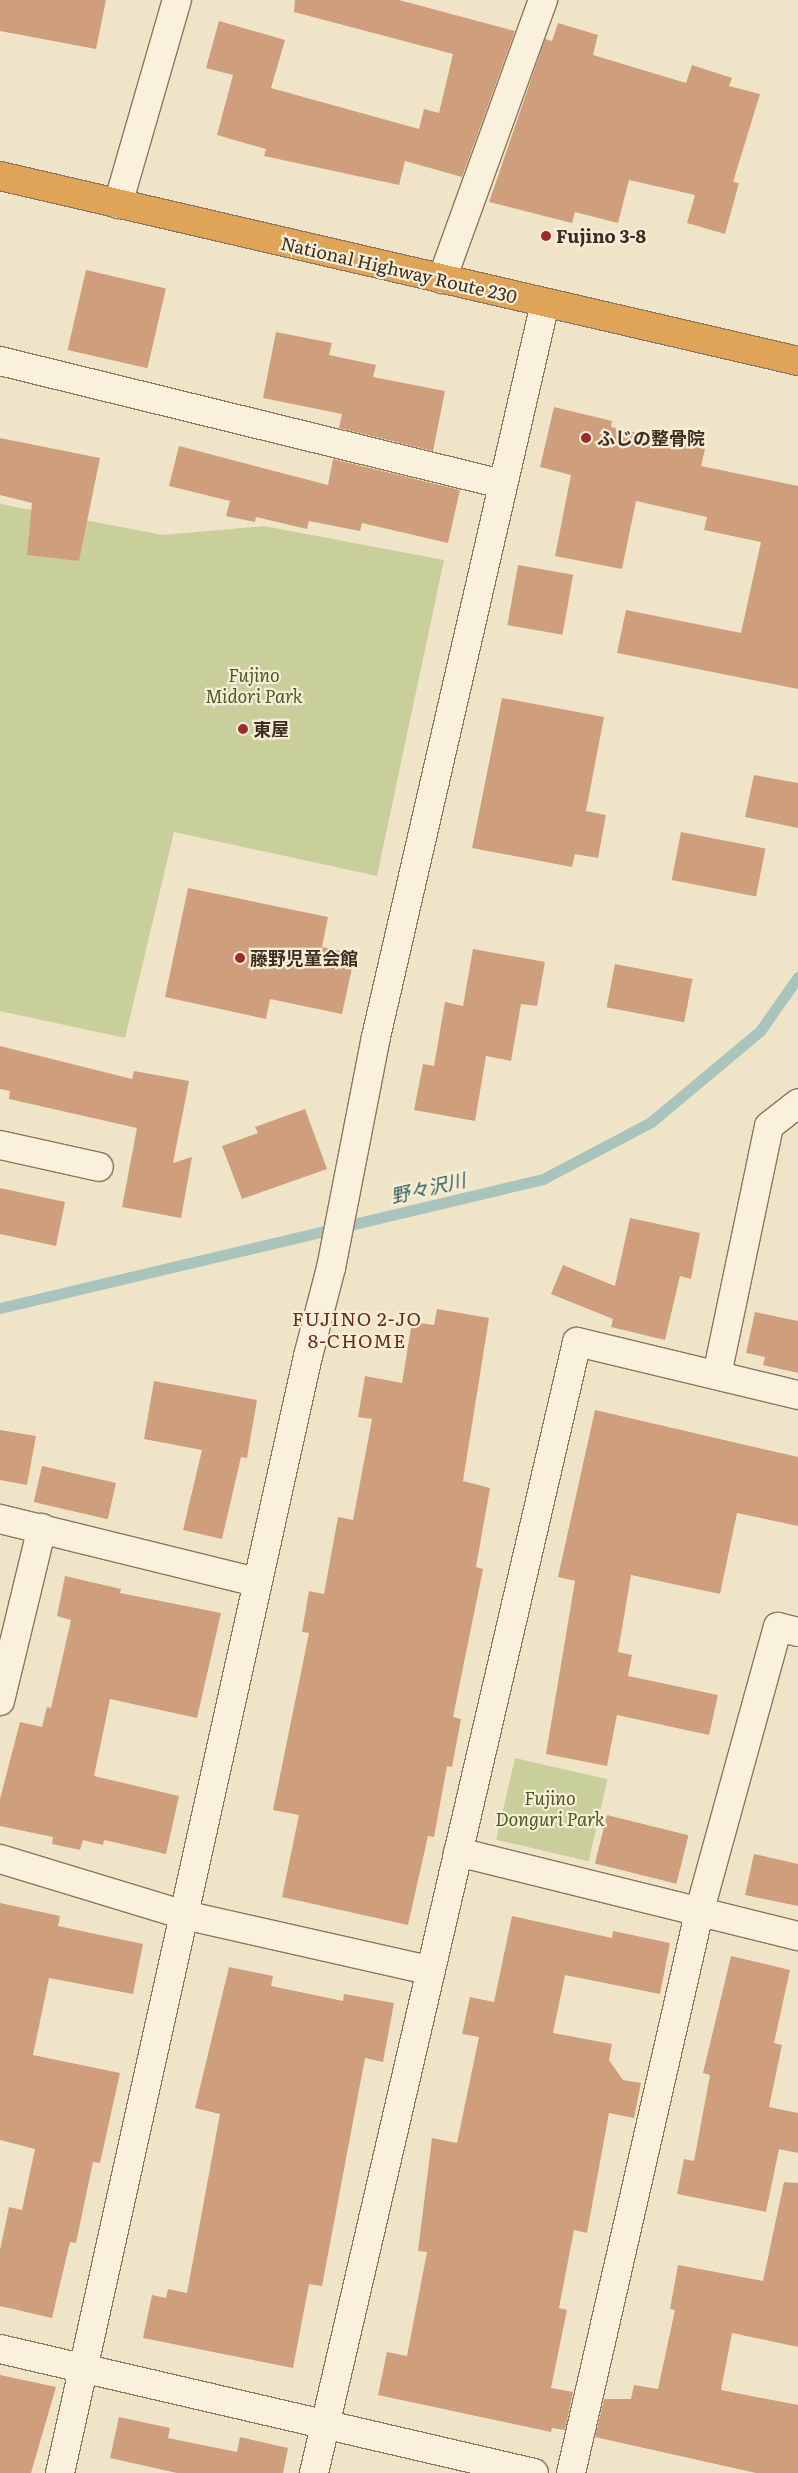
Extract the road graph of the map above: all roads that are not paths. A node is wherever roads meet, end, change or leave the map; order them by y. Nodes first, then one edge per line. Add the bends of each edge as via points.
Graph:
1 (177, 0) edge
2 (543, 0) edge
3 (0, 176) edge
4 (118, 204) junction
5 (442, 280) junction
6 (544, 303) junction
7 (798, 360) edge
8 (0, 361) edge
9 (502, 484) junction
10 (798, 1104) edge
11 (0, 1144) edge
12 (99, 1167) dead end
13 (716, 1375) junction
14 (798, 1395) edge
15 (0, 1519) edge
16 (42, 1528) junction
17 (257, 1582) junction
18 (798, 1632) edge
19 (0, 1701) edge
20 (458, 1852) junction
21 (0, 1859) edge
22 (699, 1913) junction
23 (184, 1916) junction
24 (798, 1936) edge
25 (429, 1970) junction
26 (0, 2350) edge
27 (83, 2369) junction
28 (325, 2424) junction
29 (60, 2473) edge
30 (314, 2473) edge
31 (534, 2473) edge
32 (571, 2473) edge

1 - 4 street
2 - 5 street
3 - 4 highway, National Highway Route 230
4 - 5 highway, National Highway Route 230
5 - 6 highway, National Highway Route 230
6 - 7 highway, National Highway Route 230
6 - 9 street
8 - 9 street
9 - 17 street via 378,1027 332,1268
10 - 13 street via 769,1126
11 - 12 street
13 - 14 street
13 - 20 street via 577,1342
15 - 16 street
16 - 17 street
16 - 19 street
17 - 23 street
18 - 22 street via 778,1627
20 - 22 street
20 - 25 street
21 - 23 street
22 - 24 street
22 - 32 street
23 - 25 street
23 - 27 street
25 - 28 street
26 - 27 street
27 - 28 street
27 - 29 street
28 - 30 street
28 - 31 street

